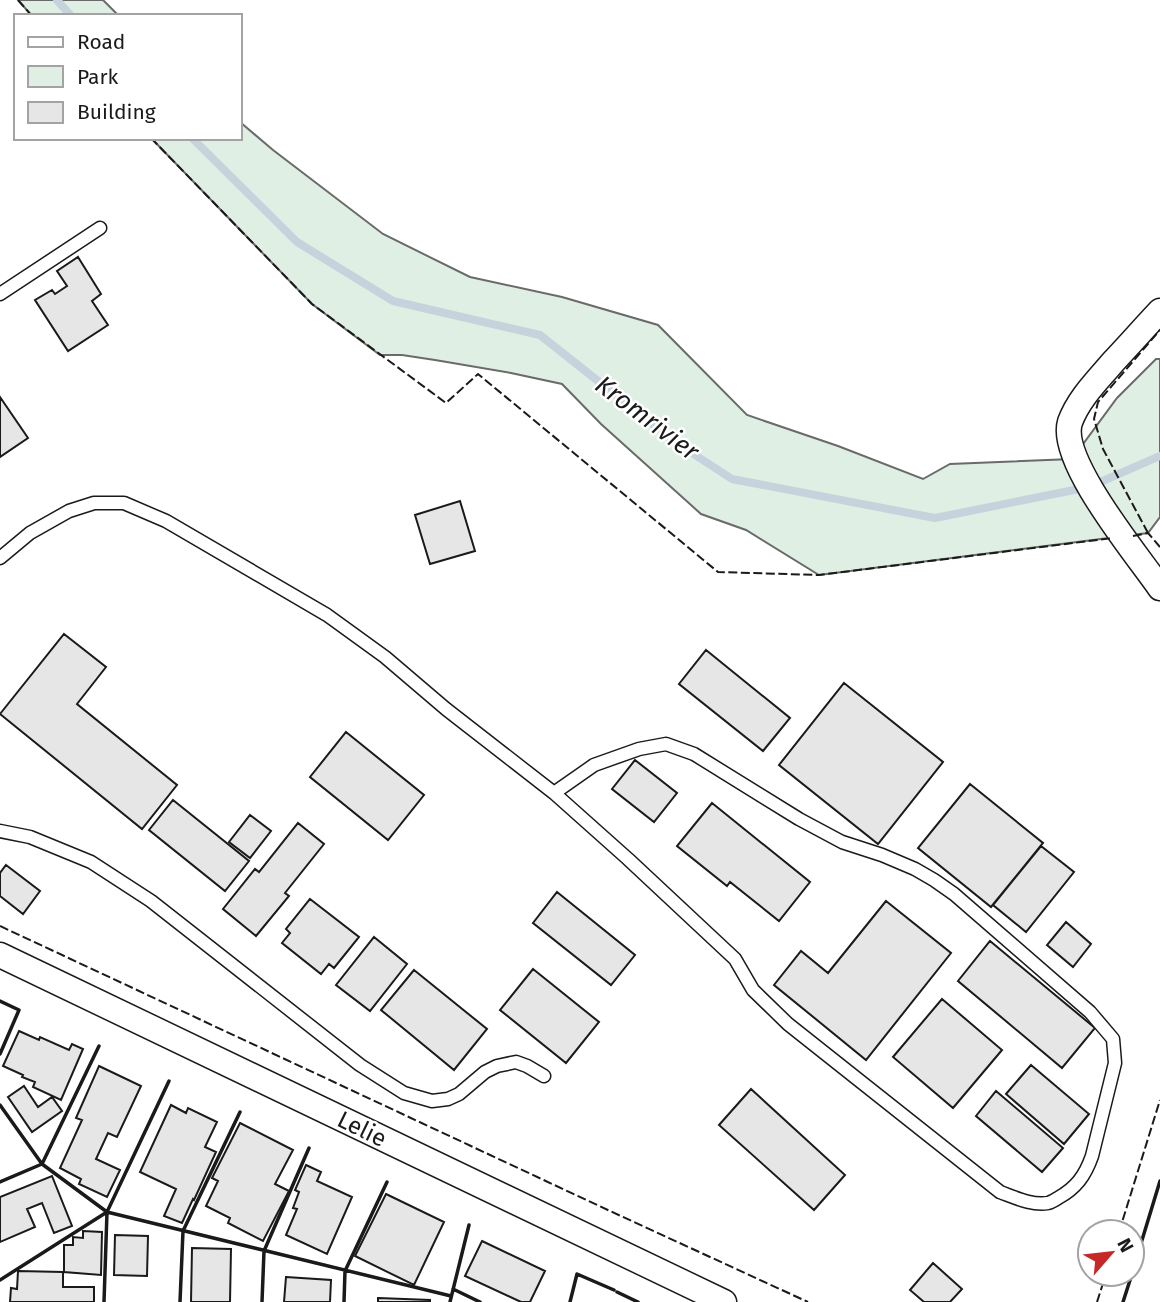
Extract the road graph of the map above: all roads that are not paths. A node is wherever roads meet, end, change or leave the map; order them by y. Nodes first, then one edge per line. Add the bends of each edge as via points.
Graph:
1 (100, 228) dead end
2 (0, 294) edge
3 (1160, 311) edge
4 (0, 558) edge
5 (1160, 588) edge
6 (554, 793) junction
7 (0, 831) edge
8 (0, 955) edge
9 (544, 1076) dead end
10 (724, 1302) edge

1 - 2 lane
3 - 5 street via 1094,383 1069,426 1072,447 1089,487
4 - 6 lane via 30,533 69,511 94,503 124,503 166,521 327,615
6 - 6 lane via 594,765 666,744 694,754 842,842 915,869 954,894 1090,1012 1113,1039 1115,1063 1092,1156 1079,1183 1048,1203 1027,1202 1000,1192 788,1024 753,990 735,959
7 - 9 lane via 30,837 91,862 151,901 360,1065 404,1093 432,1101 449,1099 485,1072 516,1062
8 - 10 street, Lelie

